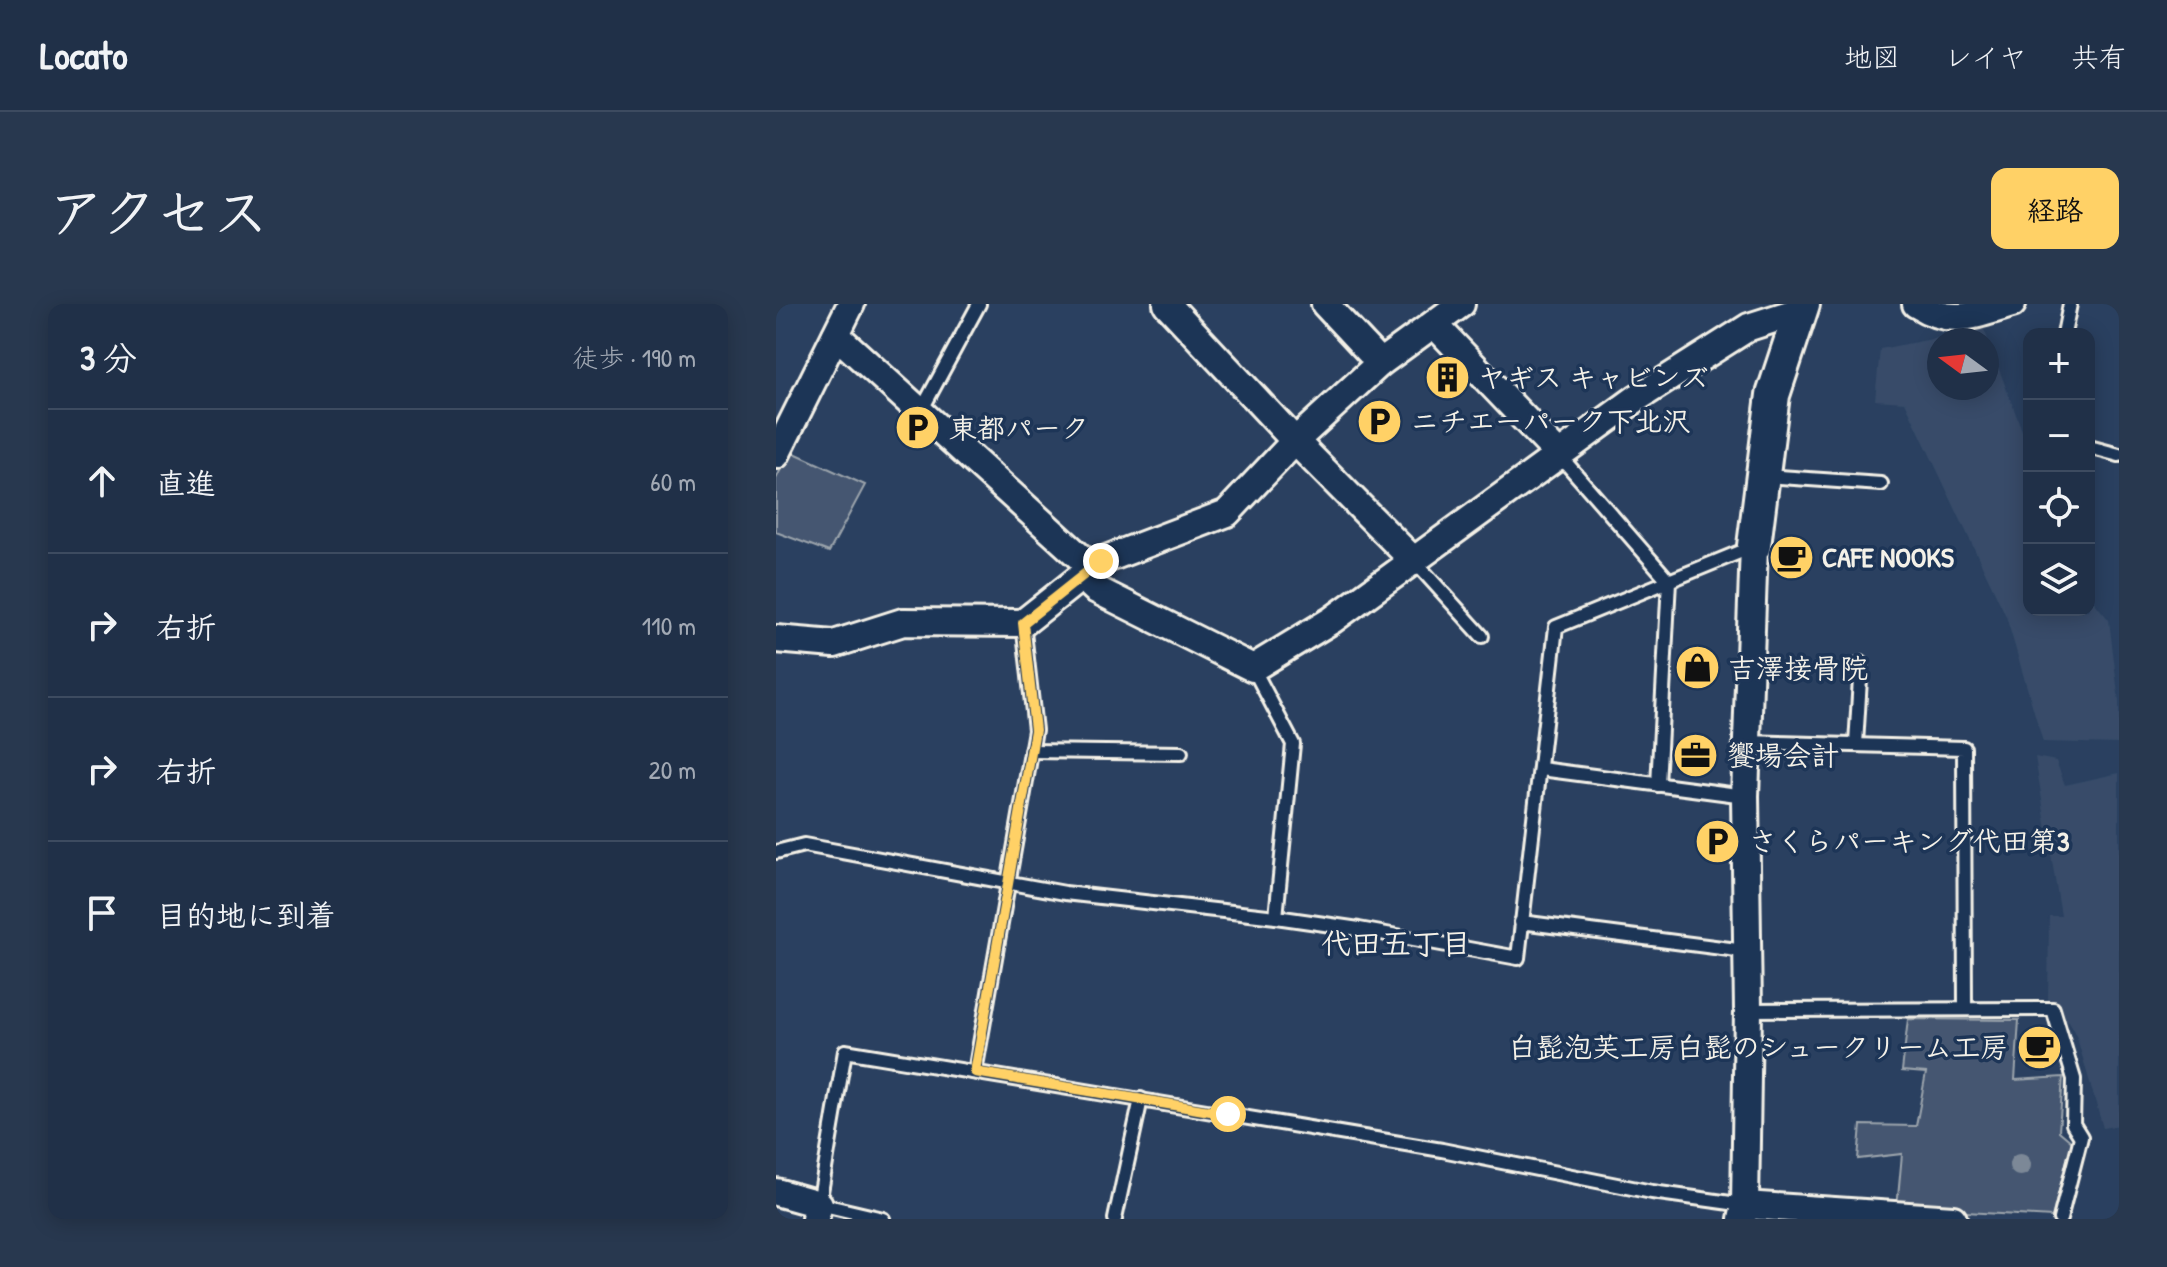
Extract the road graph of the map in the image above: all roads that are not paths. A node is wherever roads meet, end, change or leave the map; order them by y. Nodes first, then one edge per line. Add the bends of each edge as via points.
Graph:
1 (851, 304) edge
2 (979, 304) edge
3 (1167, 304) edge
4 (1325, 304) edge
5 (1461, 304) edge
6 (1916, 304) edge
7 (2012, 304) edge
8 (2070, 304) edge
9 (1801, 308) edge
10 (1434, 324) junction
11 (2065, 328) edge
12 (836, 335) junction
13 (1380, 363) junction
14 (921, 411) junction
15 (1295, 441) junction
16 (2095, 449) edge
17 (776, 455) edge
18 (2119, 455) edge
19 (1560, 456) junction
20 (1763, 476) junction
21 (1881, 484) dead end
22 (1754, 546) junction
23 (1415, 562) junction
24 (1087, 572) junction
25 (1669, 581) junction
26 (1023, 623) junction
27 (1482, 636) dead end
28 (776, 639) edge
29 (1861, 663) dead end
30 (1253, 668) junction
31 (1746, 742) junction
32 (1856, 744) junction
33 (1031, 751) junction
34 (1181, 753) dead end
35 (1541, 769) junction
36 (1658, 785) junction
37 (1745, 796) junction
38 (776, 852) edge
39 (1007, 882) junction
40 (1276, 917) junction
41 (1521, 922) junction
42 (1745, 951) junction
43 (1965, 1008) junction
44 (1748, 1010) junction
45 (975, 1072) junction
46 (1141, 1099) junction
47 (776, 1192) edge
48 (817, 1211) edge
49 (1744, 1212) edge
50 (883, 1219) edge
51 (1115, 1219) edge
52 (1953, 1219) edge
53 (2060, 1219) edge

1 - 12 street
2 - 14 lane
3 - 15 street
4 - 13 street
5 - 10 street
6 - 7 street via 1959,319
8 - 11 lane
9 - 19 street via 1749,327 1637,398
9 - 20 street via 1773,395
10 - 13 street
10 - 19 street
12 - 14 street
12 - 17 street
13 - 15 street
14 - 24 street
15 - 23 street
15 - 24 street via 1227,513 1101,561
16 - 18 lane
19 - 23 street
19 - 25 lane
20 - 21 lane
20 - 22 street
22 - 25 lane
22 - 31 street
23 - 27 lane
23 - 30 street
24 - 26 street
24 - 30 street via 1095,589
25 - 35 lane via 1556,627
25 - 36 lane
26 - 28 street via 903,622 834,644
26 - 33 lane via 1035,730
29 - 32 lane
30 - 40 lane via 1293,744
31 - 32 lane
31 - 37 street
32 - 43 lane via 1964,748
33 - 34 lane
33 - 39 lane
35 - 36 lane
35 - 41 lane
36 - 37 lane
37 - 42 street
38 - 39 lane via 804,845
39 - 40 lane
39 - 45 lane
40 - 41 lane via 1518,958
41 - 42 lane
42 - 44 street
43 - 44 lane
43 - 53 lane via 2053,1009 2074,1079 2073,1124 2081,1137
44 - 49 street
45 - 46 lane
45 - 48 lane via 845,1051
46 - 49 lane via 1442,1150
46 - 51 lane
47 - 48 street
48 - 50 lane
49 - 52 street

